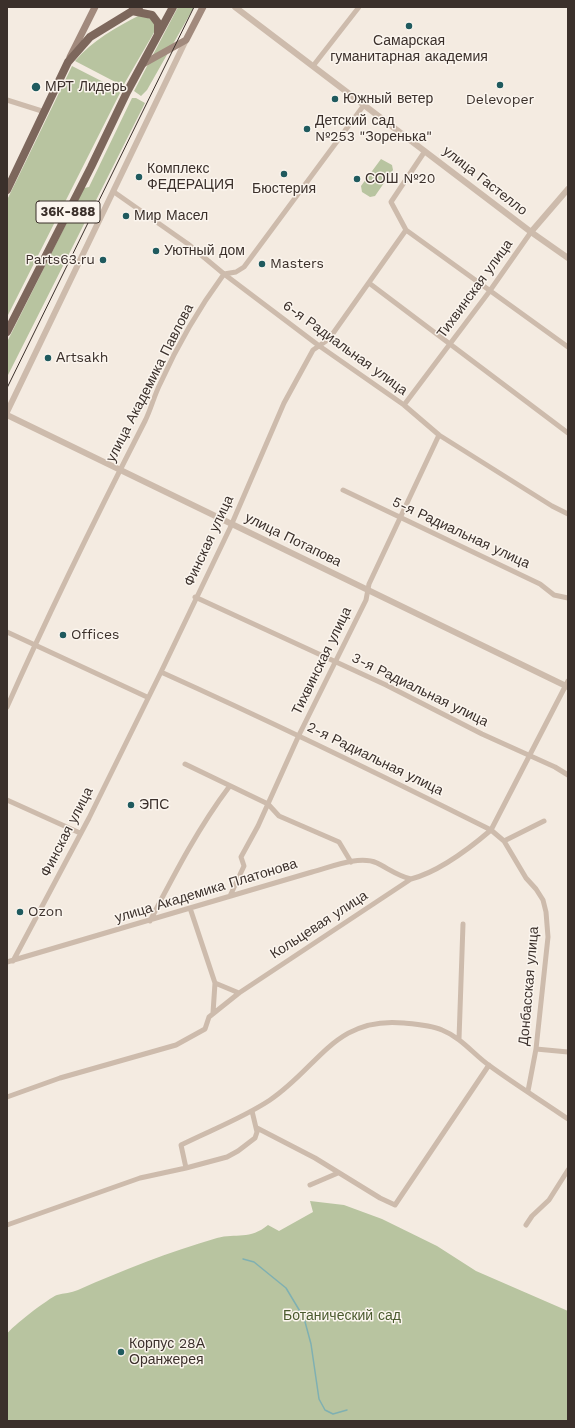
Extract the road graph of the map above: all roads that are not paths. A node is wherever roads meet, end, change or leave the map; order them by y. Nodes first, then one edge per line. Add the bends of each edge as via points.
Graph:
1 (95, 7) edge
2 (173, 7) edge
3 (202, 7) edge
4 (235, 7) edge
5 (359, 7) edge
6 (135, 9) edge
7 (158, 33) junction
8 (186, 40) junction
9 (68, 62) junction
10 (143, 64) junction
11 (313, 66) junction
12 (7, 100) edge
13 (364, 105) junction
14 (45, 112) junction
15 (425, 151) junction
16 (568, 189) edge
17 (7, 190) edge
18 (114, 192) junction
19 (406, 230) junction
20 (531, 232) junction
21 (568, 258) edge
22 (224, 274) junction
23 (369, 283) junction
24 (489, 292) junction
25 (7, 332) edge
26 (449, 344) junction
27 (318, 345) junction
28 (568, 347) edge
29 (404, 405) junction
30 (7, 414) edge
31 (568, 433) edge
32 (439, 435) junction
33 (119, 470) junction
34 (343, 490) dead end
35 (568, 514) edge
36 (400, 518) junction
37 (231, 524) junction
38 (368, 590) junction
39 (195, 597) junction
40 (568, 598) edge
41 (7, 632) edge
42 (35, 644) junction
43 (335, 662) junction
44 (161, 672) junction
45 (567, 685) edge
46 (147, 697) junction
47 (7, 707) edge
48 (299, 735) junction
49 (530, 757) junction
50 (185, 764) dead end
51 (568, 775) edge
52 (229, 786) junction
53 (7, 800) edge
54 (268, 804) junction
55 (544, 821) dead end
56 (491, 830) junction
57 (80, 833) junction
58 (504, 841) junction
59 (351, 862) junction
60 (411, 879) junction
61 (230, 896) junction
62 (190, 908) junction
63 (150, 921) junction
64 (463, 924) dead end
65 (10, 962) edge
66 (215, 983) junction
67 (239, 993) junction
68 (213, 1013) junction
69 (459, 1039) junction
70 (536, 1049) junction
71 (568, 1052) edge
72 (489, 1066) junction
73 (528, 1091) junction
74 (7, 1097) edge
75 (252, 1111) junction
76 (568, 1120) edge
77 (257, 1128) junction
78 (186, 1168) junction
79 (568, 1170) edge
80 (338, 1173) junction
81 (310, 1186) dead end
82 (7, 1225) edge
83 (526, 1225) dead end

1 - 9 main road
2 - 7 main road, 36К-888
3 - 8 main road
4 - 11 street, улица Гастелло
5 - 11 street
6 - 7 main road via 152,15 158,23
6 - 9 main road via 90,37
7 - 10 main road, 36К-888
8 - 10 main road
8 - 18 street
9 - 14 main road
10 - 25 main road, 36К-888
11 - 13 street, улица Гастелло
12 - 14 street
13 - 15 street, улица Гастелло
13 - 22 street via 244,267 236,272
14 - 17 main road
15 - 19 street via 391,202
15 - 20 street, улица Гастелло
16 - 20 street, Тихвинская улица
18 - 22 street, 6-я Радиальная улица via 188,244
18 - 30 street
19 - 23 street, Финская улица
19 - 24 street
20 - 21 street, улица Гастелло
20 - 24 street, Тихвинская улица
22 - 27 street, 6-я Радиальная улица
22 - 33 street, улица Академика Павлова via 178,348 146,419
23 - 26 street
23 - 27 street, Финская улица via 329,339
24 - 26 street, Тихвинская улица
24 - 28 street
26 - 29 street, Тихвинская улица
26 - 31 street
27 - 29 street, 6-я Радиальная улица
27 - 37 street, Финская улица via 284,403
29 - 32 street, 6-я Радиальная улица
30 - 33 street, улица Потапова
32 - 35 street, 6-я Радиальная улица
32 - 36 street, Тихвинская улица
33 - 37 street, улица Потапова
33 - 42 street, улица Академика Павлова
34 - 36 street, 5-я Радиальная улица
36 - 38 street, Тихвинская улица
36 - 40 street, 5-я Радиальная улица via 540,584 554,595
37 - 38 street, улица Потапова
37 - 39 street, Финская улица
38 - 43 street, Тихвинская улица via 366,600
38 - 45 street, улица Потапова
39 - 43 street, 3-я Радиальная улица
39 - 44 street, Финская улица
41 - 42 street
42 - 46 street
42 - 47 street, улица Академика Павлова
43 - 48 street, Тихвинская улица
43 - 49 street, 3-я Радиальная улица
44 - 46 street, Финская улица
44 - 48 street, 2-я Радиальная улица
45 - 49 street, Кольцевая улица
46 - 57 street, Финская улица
48 - 54 street, Тихвинская улица
48 - 56 street, 2-я Радиальная улица
49 - 51 street, 3-я Радиальная улица
49 - 56 street, Кольцевая улица
50 - 52 street
52 - 54 street
52 - 63 street via 211,812
53 - 57 street
54 - 59 street via 279,816 339,842
54 - 61 street, Тихвинская улица via 241,857 244,866
55 - 58 street
56 - 58 street, Донбасская улица
56 - 60 street, Кольцевая улица via 473,845 432,870
57 - 65 street, Финская улица
58 - 70 street, Донбасская улица via 526,878 540,894 546,912 548,936
59 - 60 street, улица Академика Платонова via 371,861 401,877
59 - 61 street, улица Академика Платонова
60 - 67 street, Кольцевая улица
61 - 62 street, улица Академика Платонова
62 - 63 street, улица Академика Платонова
62 - 66 street
63 - 65 street, улица Академика Платонова
64 - 69 street
66 - 67 street
66 - 68 street
67 - 68 street, Кольцевая улица
68 - 74 street, Кольцевая улица via 205,1029 176,1045 60,1078
69 - 72 street
69 - 75 street via 442,1030 423,1025 377,1022 359,1026 340,1037 270,1100
70 - 71 street
70 - 73 street, Донбасская улица
72 - 73 street
72 - 80 street via 395,1205
73 - 76 street
75 - 77 street
75 - 78 street via 181,1145
77 - 78 street via 254,1138 238,1151 227,1157
77 - 80 street
78 - 82 street via 140,1178
79 - 83 street via 549,1200
80 - 81 street

